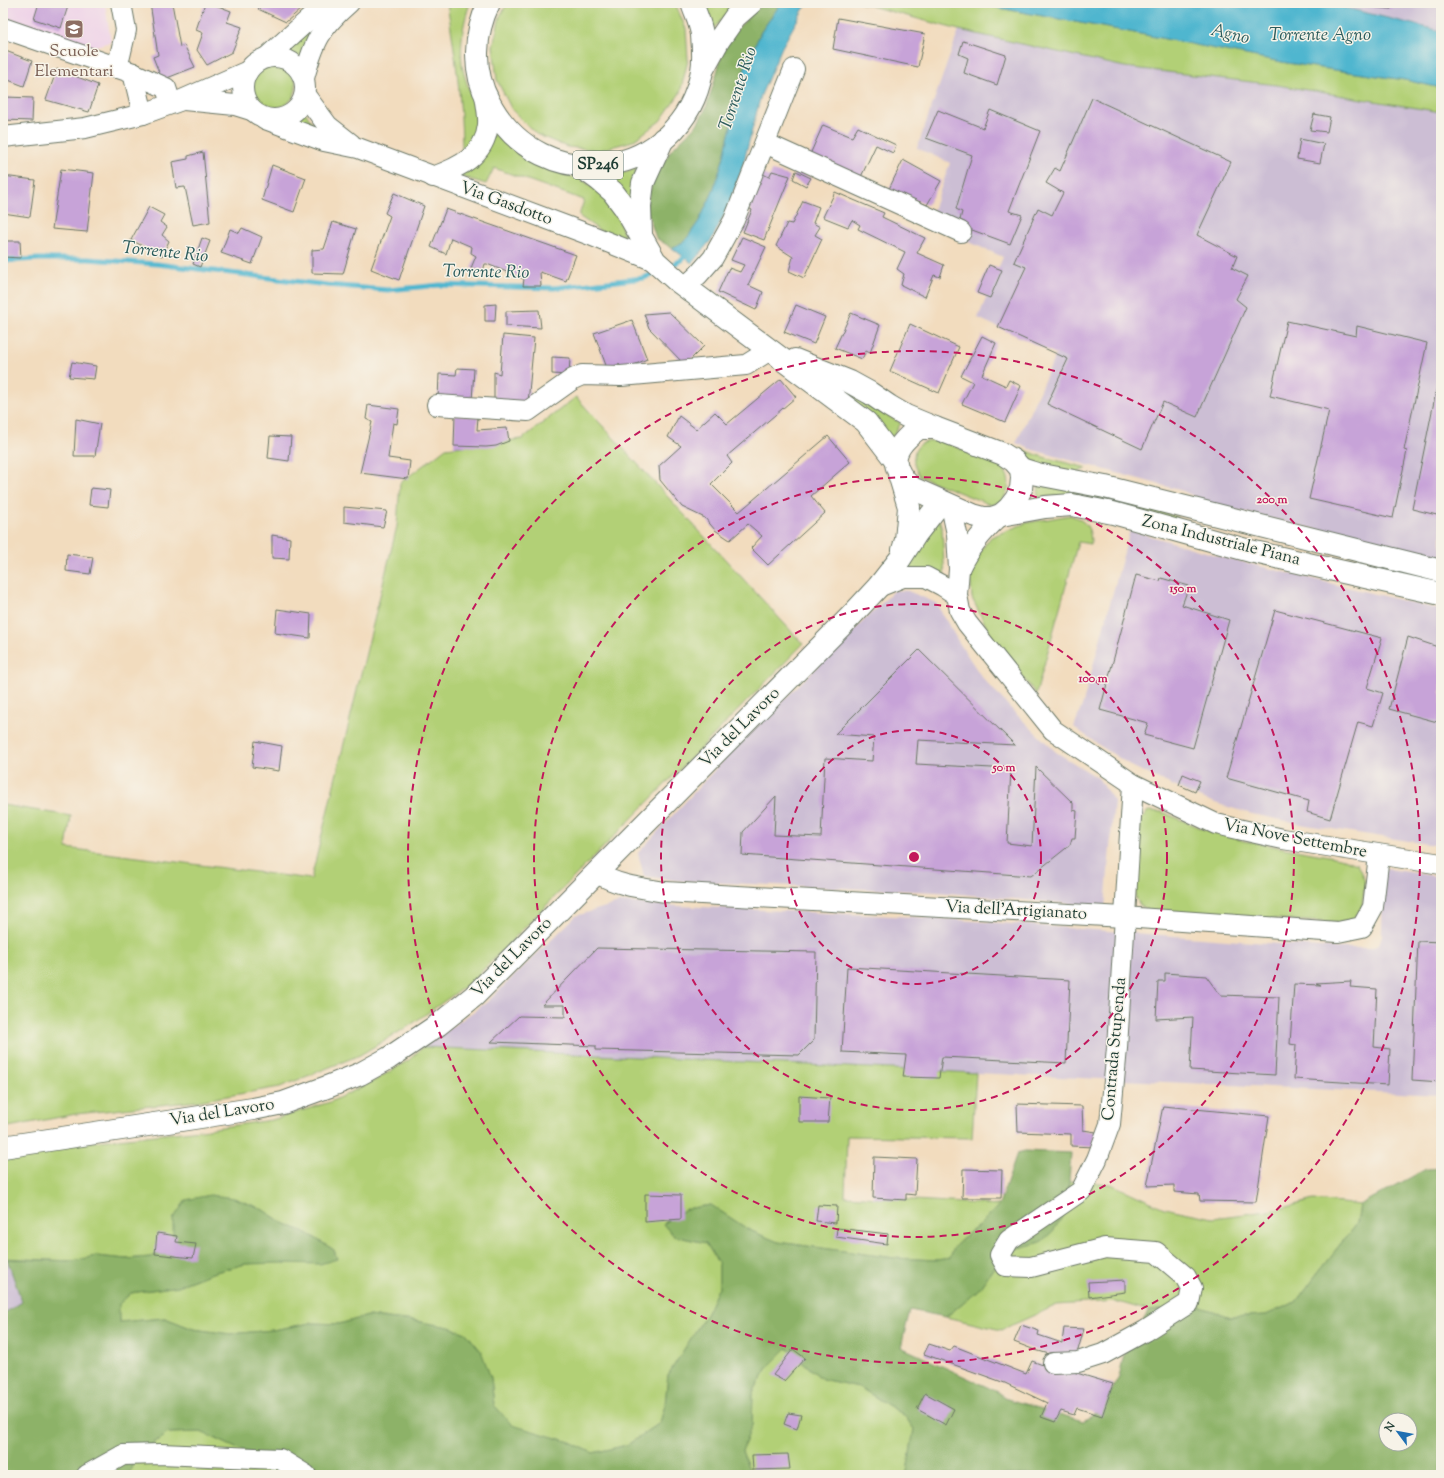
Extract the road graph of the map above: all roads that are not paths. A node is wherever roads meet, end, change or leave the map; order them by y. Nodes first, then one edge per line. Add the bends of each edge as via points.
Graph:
1 (122, 3) edge
2 (327, 3) edge
3 (349, 3) edge
4 (692, 3) edge
5 (751, 3) edge
6 (485, 8) edge
7 (3, 28) edge
8 (266, 58) junction
9 (794, 69) dead end
10 (702, 70) junction
11 (125, 71) junction
12 (248, 71) junction
13 (304, 86) junction
14 (485, 94) junction
15 (176, 101) junction
16 (143, 114) junction
17 (258, 114) junction
18 (3, 137) edge
19 (663, 139) junction
20 (766, 143) junction
21 (358, 148) junction
22 (580, 166) junction
23 (432, 177) junction
24 (961, 232) dead end
25 (641, 238) junction
26 (655, 261) junction
27 (681, 284) junction
28 (770, 350) junction
29 (437, 405) dead end
30 (934, 428) junction
31 (896, 465) junction
32 (1021, 469) junction
33 (946, 504) junction
34 (1001, 515) junction
35 (900, 559) junction
36 (959, 569) junction
37 (1441, 571) edge
38 (878, 588) junction
39 (1441, 594) edge
40 (957, 595) junction
41 (1133, 784) junction
42 (1379, 855) junction
43 (1441, 864) edge
44 (597, 874) junction
45 (1124, 917) junction
46 (3, 1147) edge
47 (1053, 1363) dead end
48 (86, 1475) edge
49 (306, 1475) edge

1 - 11 street via 126,30 120,56
2 - 8 street
3 - 13 street via 322,31 314,45
4 - 10 main road, SP246 via 702,33
5 - 10 main road, SP246 via 735,16
6 - 14 main road, SP246 via 477,48
7 - 11 street
8 - 12 street
8 - 13 street via 288,60 300,69
9 - 20 street
10 - 19 main road, SP246 via 695,96 682,120
11 - 15 street via 166,88
11 - 16 street
12 - 15 street
12 - 17 street via 244,80 245,101
13 - 17 street via 301,104 286,118 276,120
13 - 21 street, Via Gasdotto via 328,126
14 - 22 main road, SP246 via 496,116 512,135 532,150 555,161
14 - 23 street via 488,124 484,141 472,158
15 - 16 street
15 - 17 street via 236,106
16 - 18 street via 85,128
17 - 21 street, Via Gasdotto via 324,141
19 - 22 main road, SP246 via 638,156 610,165
19 - 25 main road via 643,183 640,206
20 - 24 street
20 - 27 street via 734,220 713,258 698,275
21 - 23 street, Via Gasdotto
22 - 25 main road via 613,192
23 - 26 street, Via Gasdotto
25 - 26 main road
26 - 27 main road
27 - 28 main road
28 - 29 street via 746,365 622,376 582,375 572,379 528,411
28 - 30 main road via 850,382 906,416
28 - 31 main road, Zona Industriale Piana via 866,422
30 - 31 main road via 919,428 910,435 897,452
30 - 32 main road via 1003,454
31 - 33 main road, Zona Industriale Piana via 912,488
31 - 35 main road, Via del Lavoro via 909,507 906,540
32 - 34 main road via 1022,478 1016,500
32 - 37 main road, Zona Industriale Piana via 1105,487
33 - 34 main road, Zona Industriale Piana via 974,516 984,518
33 - 35 main road, Via del Lavoro via 916,534
33 - 36 street, Via Nove Settembre via 957,534
34 - 36 street, Via Nove Settembre via 983,531
34 - 39 main road, Zona Industriale Piana via 1072,504 1250,550
35 - 38 main road, Via del Lavoro
36 - 40 street, Via Nove Settembre
38 - 40 street via 903,577 926,577
38 - 44 main road, Via del Lavoro
40 - 41 street, Via Nove Settembre via 960,611 967,623 1053,730
41 - 42 street, Via Nove Settembre via 1216,824 1283,840
41 - 45 street
42 - 43 street, Via Nove Settembre
42 - 45 street, Via dell'Artigianato via 1373,907 1362,927 1338,932
44 - 45 street, Via dell'Artigianato via 618,883 664,892
44 - 46 main road, Via del Lavoro via 474,996 438,1025 360,1074 282,1103 253,1109
45 - 47 street, Contrada Stupenda via 1110,1124 1081,1191 1009,1240 1000,1255 1006,1266 1031,1267 1105,1248 1156,1252 1186,1277 1192,1288 1189,1304 1103,1354 1078,1362
48 - 49 street via 123,1455 162,1454 280,1459

